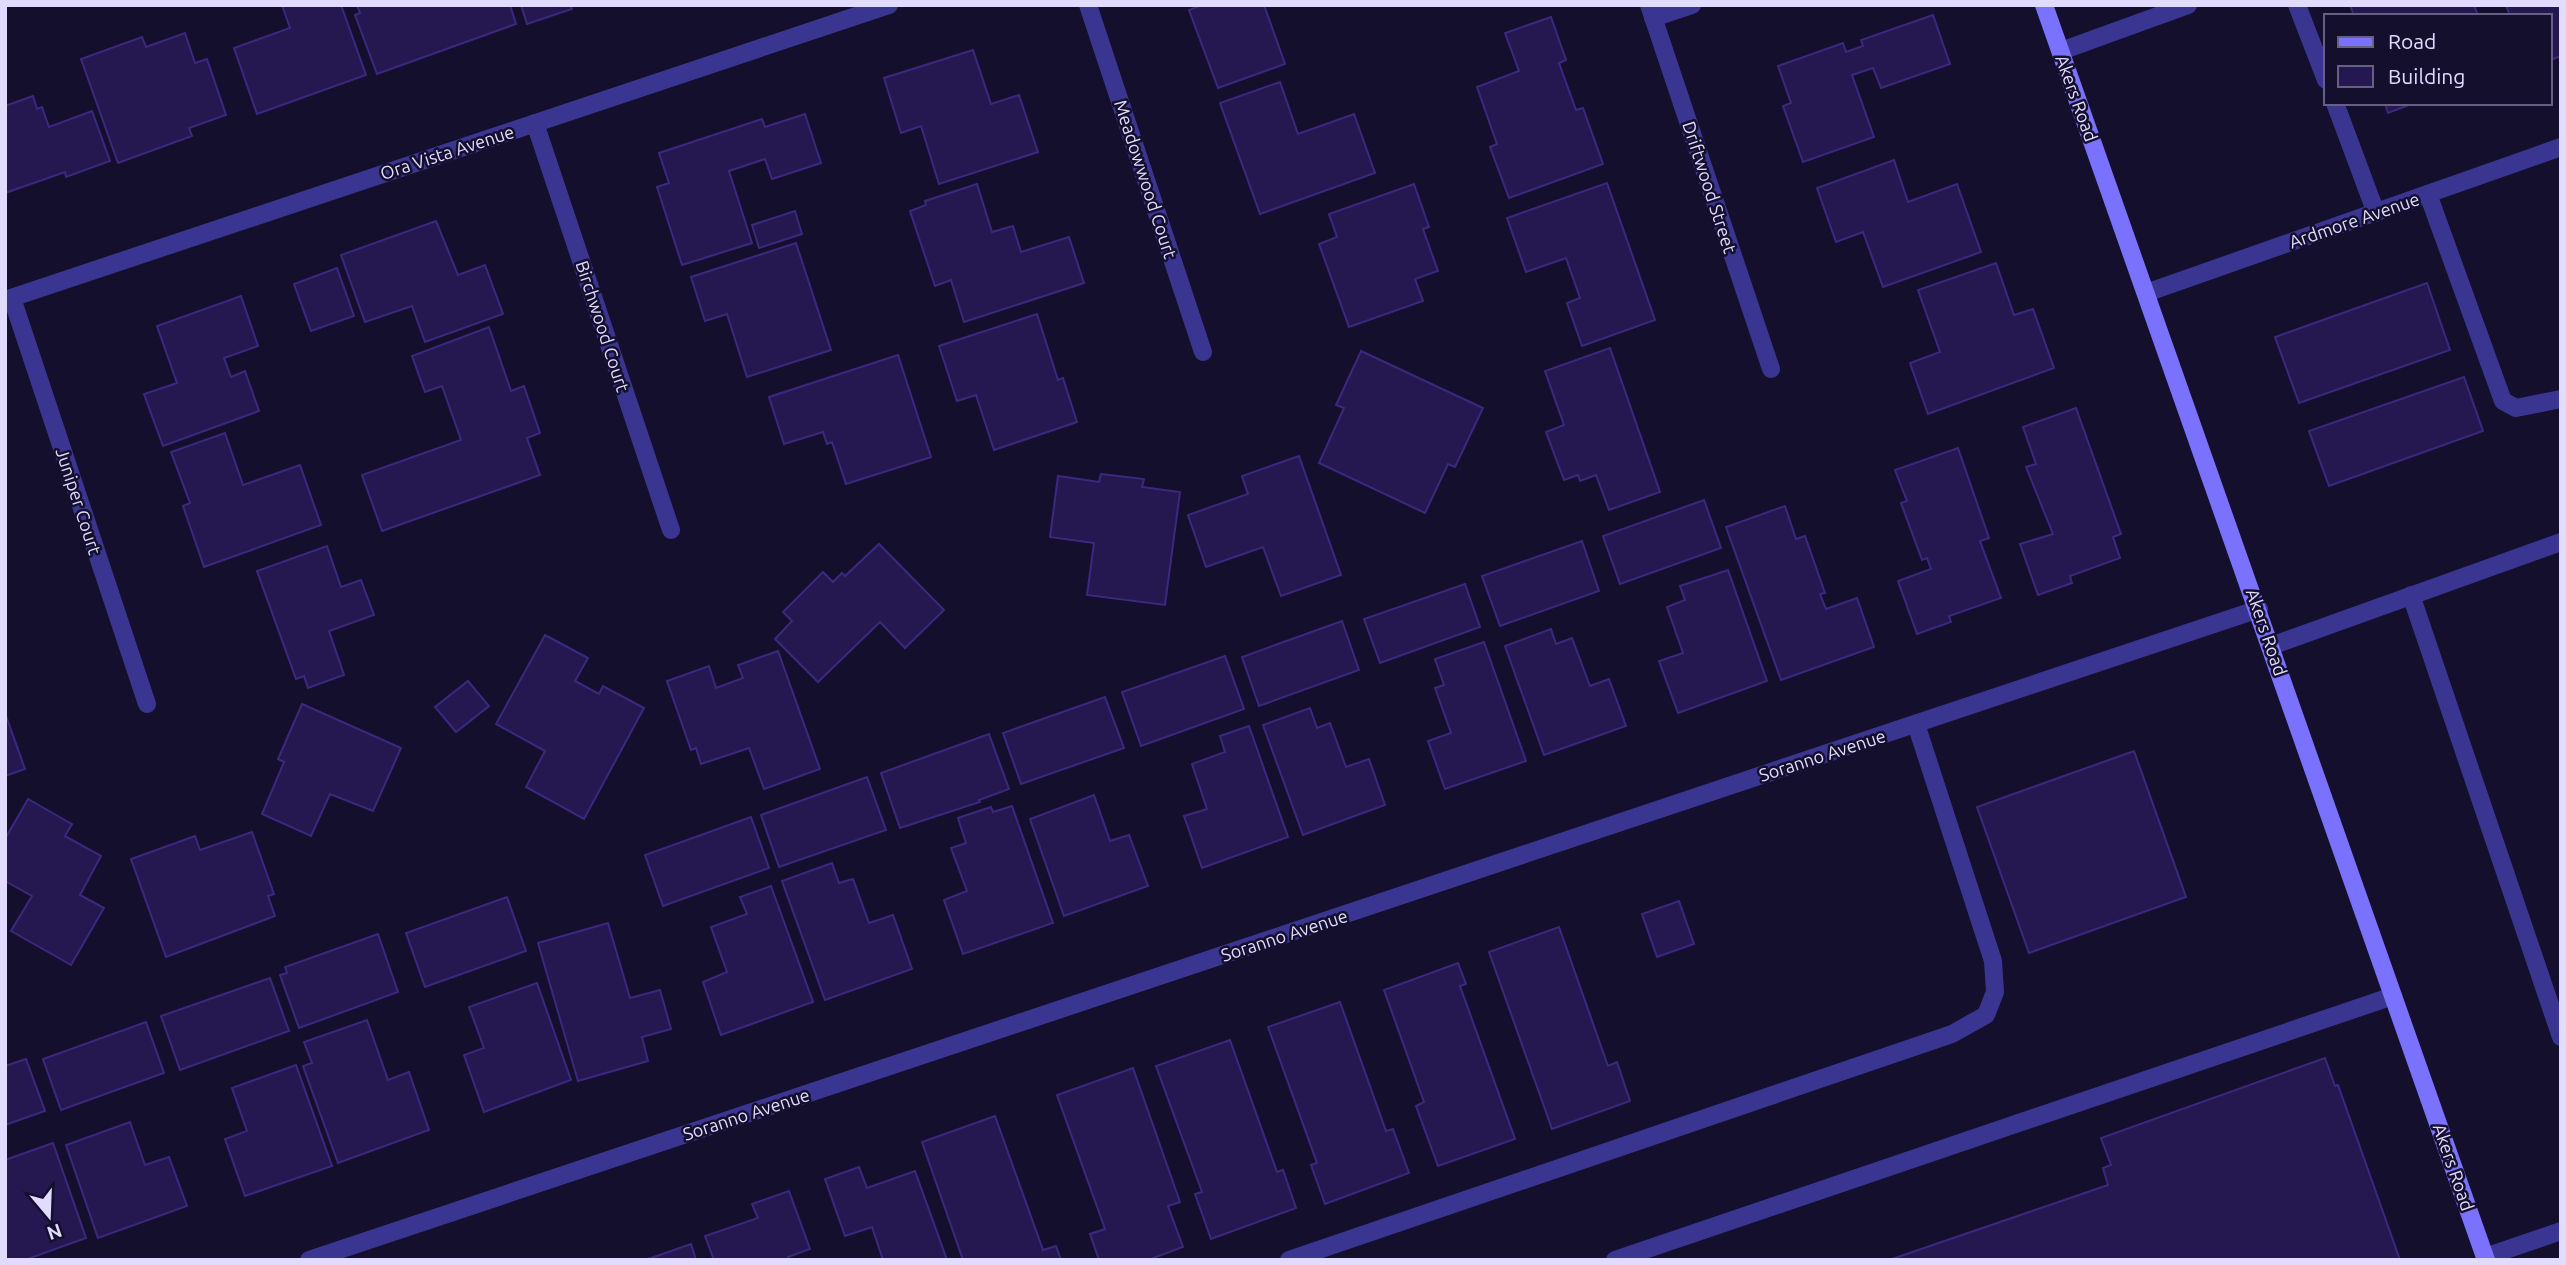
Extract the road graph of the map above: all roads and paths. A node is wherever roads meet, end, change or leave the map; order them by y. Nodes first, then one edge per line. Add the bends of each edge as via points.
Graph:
1 (889, 5) edge
2 (1088, 5) edge
3 (1692, 5) edge
4 (2044, 5) edge
5 (2188, 5) edge
6 (2298, 5) edge
7 (1651, 12) edge
8 (2061, 51) junction
9 (2324, 75) edge
10 (2336, 105) edge
11 (535, 123) junction
12 (2561, 147) edge
13 (2428, 194) junction
14 (2376, 213) junction
15 (2146, 293) junction
16 (8, 299) edge
17 (1203, 352) dead end
18 (1770, 369) dead end
19 (2561, 399) edge
20 (671, 530) dead end
21 (2561, 542) edge
22 (2411, 595) junction
23 (2259, 609) junction
24 (2272, 646) junction
25 (147, 704) dead end
26 (1916, 723) junction
27 (2393, 996) junction
28 (2561, 1037) edge
29 (2561, 1231) edge
30 (2486, 1258) edge
31 (309, 1260) edge
32 (1289, 1260) edge
33 (1615, 1260) edge

1 - 11 street, Ora Vista Avenue
2 - 17 street, Meadowwood Court
3 - 7 street
4 - 8 street, Akers Road
5 - 8 street
6 - 9 street
7 - 18 street, Driftwood Street
8 - 15 street, Akers Road
10 - 14 street
11 - 16 street, Ora Vista Avenue
11 - 20 street, Birchwood Court
12 - 13 street, Ardmore Avenue
13 - 14 street, Ardmore Avenue
13 - 19 street via 2503,401 2516,408
14 - 15 street, Ardmore Avenue
15 - 23 street, Akers Road
16 - 25 street, Juniper Court
21 - 22 street
22 - 24 street
22 - 28 street
23 - 24 street, Akers Road
23 - 26 street, Soranno Avenue
24 - 27 street, Akers Road
26 - 31 street, Soranno Avenue
26 - 32 street via 1993,961 1995,992 1986,1015 1952,1034
27 - 30 street, Akers Road
27 - 33 street
29 - 30 street

